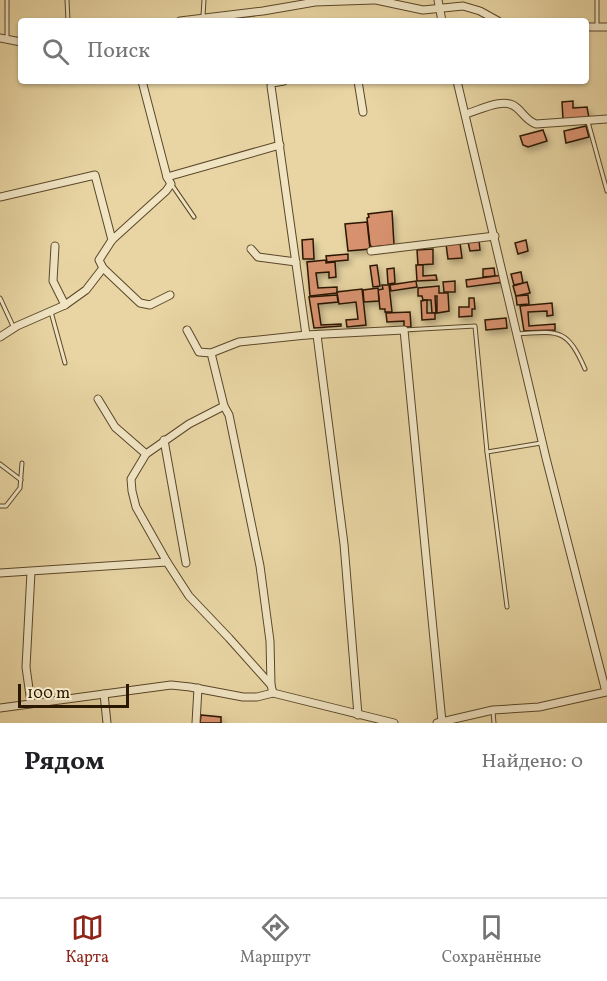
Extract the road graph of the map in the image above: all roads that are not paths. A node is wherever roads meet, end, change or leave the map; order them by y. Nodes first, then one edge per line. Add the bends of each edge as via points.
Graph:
1 (7, 0) edge
2 (67, 0) edge
3 (204, 0) edge
4 (375, 0) edge
5 (438, 0) edge
6 (597, 0) edge
7 (334, 1) edge
8 (439, 8) junction
9 (68, 18) edge
10 (203, 18) joint
11 (441, 18) edge
12 (493, 18) edge
13 (589, 27) edge
14 (597, 27) junction
15 (607, 27) edge
16 (4, 38) edge
17 (143, 84) edge
18 (272, 84) edge
19 (358, 84) edge
20 (458, 84) edge
21 (363, 112) dead end
22 (466, 114) junction
23 (607, 119) edge
24 (587, 121) junction
25 (280, 145) junction
26 (169, 180) junction
27 (607, 191) edge
28 (0, 197) edge
29 (194, 217) dead end
30 (495, 236) junction
31 (112, 240) junction
32 (55, 246) dead end
33 (251, 249) dead end
34 (371, 252) dead end
35 (296, 262) junction
36 (103, 268) junction
37 (170, 295) dead end
38 (0, 298) edge
39 (65, 305) junction
40 (51, 312) junction
41 (14, 328) junction
42 (188, 330) dead end
43 (405, 330) junction
44 (517, 334) junction
45 (306, 335) junction
46 (317, 335) junction
47 (0, 337) edge
48 (211, 353) junction
49 (65, 363) dead end
50 (585, 369) dead end
51 (98, 399) dead end
52 (224, 406) junction
53 (164, 440) junction
54 (543, 443) junction
55 (487, 452) junction
56 (146, 454) junction
57 (22, 463) dead end
58 (0, 465) edge
59 (21, 480) junction
60 (0, 507) edge
61 (167, 562) junction
62 (186, 562) dead end
63 (31, 572) junction
64 (0, 573) edge
65 (507, 608) dead end
66 (198, 688) junction
67 (272, 689) junction
68 (606, 692) edge
69 (104, 694) junction
70 (30, 703) junction
71 (0, 708) edge
72 (493, 710) junction
73 (358, 715) junction
74 (442, 722) edge
75 (108, 723) edge
76 (196, 723) edge
77 (394, 723) edge
78 (437, 723) edge
79 (495, 723) edge

1 - 16 lane
2 - 9 lane
3 - 10 lane
4 - 7 street
4 - 8 street via 423,10
5 - 8 street
6 - 14 lane
7 - 10 street
8 - 11 street
8 - 12 street via 463,6
13 - 14 street
14 - 15 street
17 - 26 street
18 - 25 street
19 - 21 street
20 - 22 street
22 - 24 street via 505,103 514,105 536,124
22 - 30 street
23 - 24 street
24 - 27 lane
25 - 26 street
25 - 35 street
26 - 29 lane
26 - 31 street via 166,191
28 - 31 street via 95,175
30 - 34 street
30 - 44 street
31 - 36 street via 99,256
32 - 39 street via 53,281
33 - 35 street via 258,257
35 - 45 street
36 - 37 street via 144,305
36 - 39 street via 86,290
38 - 41 lane
39 - 40 street
40 - 41 street
40 - 49 lane
41 - 47 street
42 - 48 street via 199,352
43 - 46 street
43 - 55 lane via 475,326
43 - 74 street
44 - 50 lane via 563,334 576,349
44 - 54 street
45 - 46 street
45 - 48 street via 239,342
46 - 73 street via 344,544
48 - 52 street
51 - 56 street via 115,427
52 - 53 street
52 - 67 street via 260,566
53 - 56 street
53 - 62 street
54 - 55 lane
54 - 68 street
55 - 65 lane
56 - 61 street via 131,479 133,499
57 - 59 lane
58 - 59 lane
59 - 60 lane via 20,488 6,506
61 - 63 street
61 - 67 street via 189,596
63 - 64 street
63 - 70 street via 26,666
66 - 67 street via 243,697 257,697
66 - 69 street via 171,685
66 - 76 street
67 - 73 street
68 - 72 street via 539,707
69 - 70 street
69 - 75 street
70 - 71 street
72 - 74 street
72 - 79 lane
73 - 77 street
74 - 78 street

